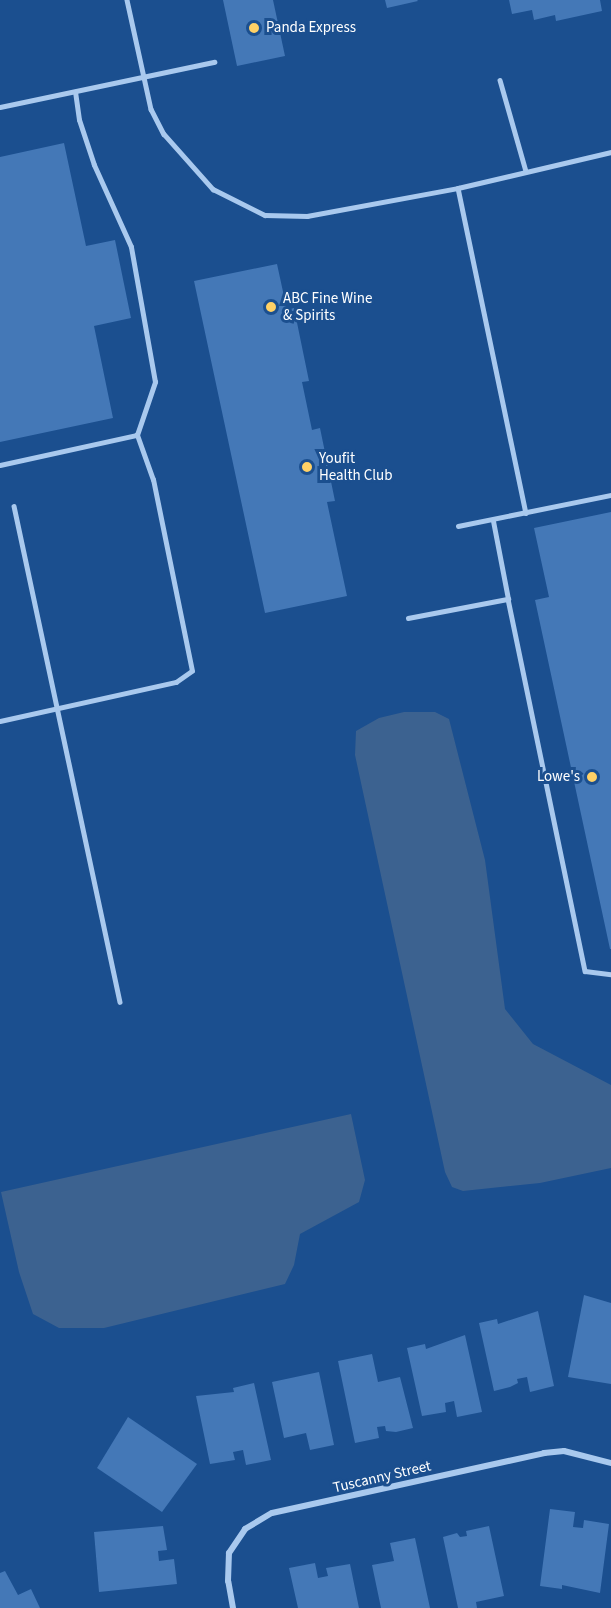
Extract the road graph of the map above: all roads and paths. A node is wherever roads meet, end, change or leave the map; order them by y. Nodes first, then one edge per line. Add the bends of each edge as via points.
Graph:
1 (127, 0) edge
2 (214, 62) dead end
3 (145, 78) junction
4 (500, 80) dead end
5 (75, 92) junction
6 (0, 107) edge
7 (611, 152) edge
8 (526, 171) junction
9 (458, 188) junction
10 (137, 435) junction
11 (0, 465) edge
12 (611, 495) edge
13 (14, 506) dead end
14 (526, 513) junction
15 (493, 521) junction
16 (458, 526) dead end
17 (508, 599) junction
18 (408, 618) dead end
19 (60, 707) junction
20 (0, 721) edge
21 (611, 974) edge
22 (120, 1002) dead end
23 (611, 1463) edge
24 (234, 1608) edge

1 - 3 lane
2 - 3 lane
3 - 5 lane
3 - 9 lane via 151,109 174,149 213,189 256,212 307,216
4 - 8 lane
5 - 6 lane
5 - 10 lane via 90,154 123,224 137,280 155,382
7 - 8 lane
8 - 9 lane
9 - 14 lane
10 - 11 lane
10 - 19 lane via 153,480 192,671 176,682
12 - 14 lane
13 - 19 lane
14 - 15 lane
15 - 16 lane
15 - 17 lane
17 - 18 lane
17 - 21 lane via 585,971
19 - 20 lane
19 - 22 lane
23 - 24 street, Tuscanny Street via 574,1453 544,1453 273,1514 245,1529 230,1553 228,1581

